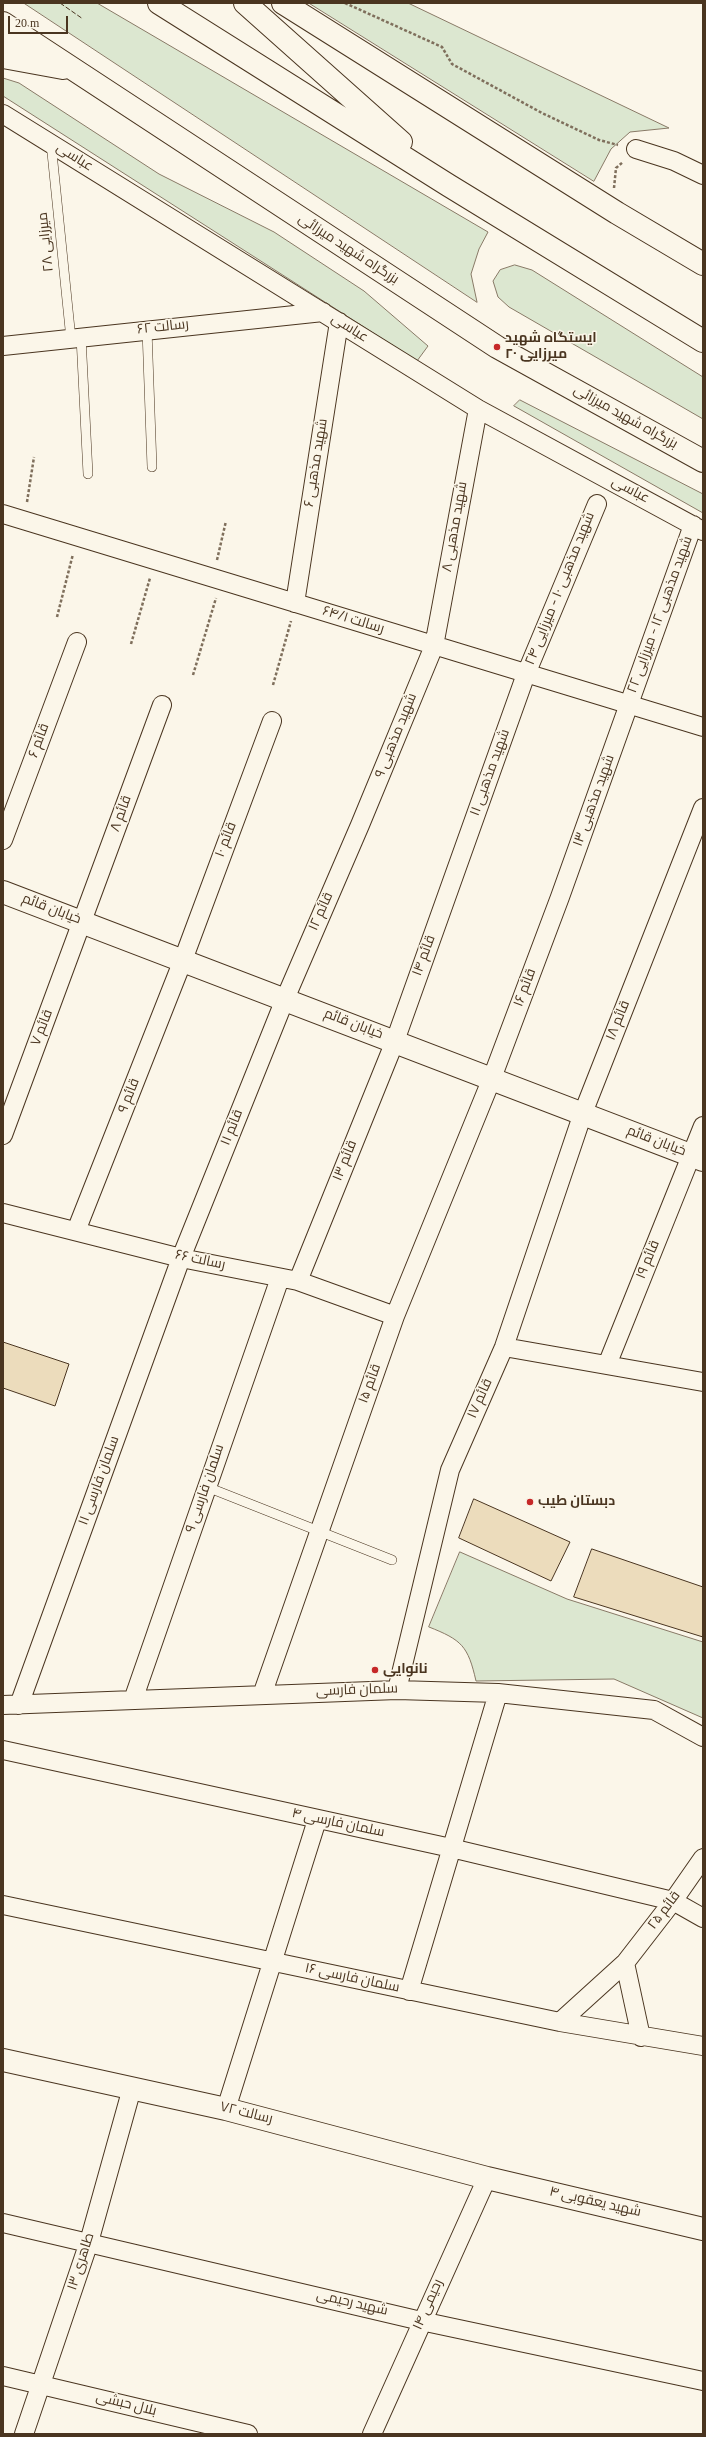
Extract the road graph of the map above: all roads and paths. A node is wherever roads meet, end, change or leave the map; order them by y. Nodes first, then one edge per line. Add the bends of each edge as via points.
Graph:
1 (159, 3) edge
2 (245, 3) edge
3 (283, 3) edge
4 (345, 3) edge
5 (3, 23) edge
6 (3, 41) edge
7 (3, 57) edge
8 (71, 70) junction
9 (3, 114) edge
10 (51, 143) junction
11 (636, 149) junction
12 (703, 175) edge
13 (448, 185) junction
14 (617, 213) junction
15 (703, 264) edge
16 (323, 312) junction
17 (339, 322) junction
18 (147, 330) junction
19 (76, 338) junction
20 (703, 341) edge
21 (3, 346) edge
22 (478, 409) junction
23 (34, 457) dead end
24 (703, 461) edge
25 (152, 466) dead end
26 (88, 474) dead end
27 (597, 504) dead end
28 (3, 514) edge
29 (25, 520) junction
30 (226, 521) dead end
31 (698, 528) edge
32 (78, 536) junction
33 (155, 560) junction
34 (217, 579) junction
35 (295, 603) junction
36 (57, 617) dead end
37 (77, 642) dead end
38 (131, 644) dead end
39 (434, 646) junction
40 (526, 674) junction
41 (193, 675) dead end
42 (273, 685) dead end
43 (162, 705) dead end
44 (629, 705) junction
45 (272, 721) dead end
46 (703, 727) edge
47 (703, 808) edge
48 (360, 825) joint
49 (3, 840) edge
50 (456, 872) joint
51 (3, 892) edge
52 (560, 897) joint
53 (83, 922) junction
54 (183, 960) junction
55 (285, 999) junction
56 (395, 1041) junction
57 (492, 1078) junction
58 (583, 1113) junction
59 (703, 1126) edge
60 (3, 1135) edge
61 (698, 1158) edge
62 (3, 1213) edge
63 (76, 1231) junction
64 (181, 1258) junction
65 (280, 1278) junction
66 (298, 1281) junction
67 (395, 1316) junction
68 (504, 1347) junction
69 (607, 1365) junction
70 (703, 1382) edge
71 (207, 1487) junction
72 (318, 1529) junction
73 (392, 1560) dead end
74 (397, 1690) junction
75 (498, 1693) junction
76 (262, 1695) junction
77 (133, 1700) junction
78 (11, 1705) edge
79 (703, 1737) edge
80 (3, 1750) edge
81 (317, 1820) junction
82 (451, 1848) junction
83 (703, 1858) edge
84 (673, 1901) junction
85 (3, 1905) edge
86 (703, 1918) edge
87 (272, 1963) junction
88 (625, 1963) junction
89 (409, 1991) junction
90 (560, 2022) junction
91 (642, 2037) junction
92 (703, 2046) edge
93 (3, 2060) edge
94 (132, 2088) junction
95 (226, 2108) junction
96 (487, 2178) junction
97 (3, 2223) edge
98 (703, 2229) edge
99 (89, 2242) junction
100 (422, 2321) junction
101 (3, 2376) edge
102 (703, 2381) edge
103 (41, 2384) junction
104 (24, 2434) edge
105 (248, 2434) edge
106 (372, 2434) edge

1 - 13 main road
2 - 13 main road
3 - 14 main road
4 - 11 path via 442,47 452,64 542,113 599,140
5 - 8 main road, بزرگراه شهید میرزائی
6 - 8 main road
7 - 8 main road
8 - 24 main road, بزرگراه شهید میرزائی via 497,347
9 - 10 street, عباسی
10 - 16 street, عباسی
10 - 19 lane, میرزایی ۲۸
11 - 12 street via 674,161
11 - 14 path via 616,168 614,190
13 - 20 main road
14 - 15 main road
16 - 17 street, عباسی
16 - 18 street, رسالت ۶۲
17 - 22 street, عباسی
17 - 35 street, شهید مذهبی ۶
18 - 19 street, رسالت ۶۲
18 - 25 lane
19 - 21 street, رسالت ۶۲
19 - 26 lane, میرزایی ۲۸
22 - 31 street, عباسی
22 - 39 street, شهید مذهبی ۸
23 - 29 path
27 - 40 street, شهید مذهبی ۱۰ - میرزایی ۲۴
28 - 29 street, رسالت ۶۴/۱
29 - 32 street, رسالت ۶۴/۱
30 - 34 path
31 - 44 street, شهید مذهبی ۱۲ - میرزایی ۲۲
32 - 33 street, رسالت ۶۴/۱
32 - 36 path
33 - 34 street, رسالت ۶۴/۱
33 - 38 path
34 - 35 street, رسالت ۶۴/۱
34 - 41 path
35 - 39 street, رسالت ۶۴/۱
35 - 42 path
37 - 49 street, قائم ۶
39 - 40 street, رسالت ۶۴/۱
39 - 48 street, شهید مذهبی ۹
40 - 44 street, رسالت ۶۴/۱
40 - 50 street, شهید مذهبی ۱۱
43 - 53 street, قائم ۸
44 - 46 street, رسالت ۶۴/۱
44 - 52 street, شهید مذهبی ۱۳
45 - 54 street, قائم ۱۰
47 - 58 street, قائم ۱۸
48 - 55 street, قائم ۱۲
50 - 56 street, قائم ۱۴
51 - 53 main road, خیابان قائم
52 - 57 street, قائم ۱۶
53 - 54 main road, خیابان قائم
53 - 60 street, قائم ۷
54 - 55 main road, خیابان قائم
54 - 63 street, قائم ۹
55 - 56 main road, خیابان قائم
55 - 64 street, قائم ۱۱
56 - 57 main road, خیابان قائم
56 - 66 street, قائم ۱۳
57 - 58 main road, خیابان قائم
57 - 67 street, قائم ۱۵
58 - 61 main road, خیابان قائم
58 - 68 street, قائم ۱۷
59 - 61 street, قائم ۱۹
61 - 69 street, قائم ۱۹
62 - 63 street, رسالت ۶۶
63 - 64 street, رسالت ۶۶
64 - 65 street, رسالت ۶۶
64 - 78 street, سلمان فارسی ۱۱
65 - 66 street, رسالت ۶۶
65 - 71 street, سلمان فارسی ۹
66 - 67 street, رسالت ۶۶
67 - 72 street, قائم ۱۵
68 - 69 street
68 - 74 street, قائم ۱۷ via 450,1470
69 - 70 street
71 - 72 lane
71 - 77 street, سلمان فارسی ۹
72 - 73 lane
72 - 76 street, قائم ۱۵
74 - 75 street, سلمان فارسی
74 - 76 street, سلمان فارسی
75 - 79 street, سلمان فارسی via 654,1710
75 - 82 street
76 - 77 street, سلمان فارسی
77 - 78 street, سلمان فارسی
80 - 81 street, سلمان فارسی ۴
81 - 82 street, سلمان فارسی ۴
81 - 87 street
82 - 84 street, سلمان فارسی ۴
82 - 89 street
83 - 84 street, قائم ۲۵
84 - 86 street, سلمان فارسی ۴
84 - 88 street, قائم ۲۵
85 - 87 street, سلمان فارسی ۱۶
87 - 89 street, سلمان فارسی ۱۶
87 - 95 street
88 - 90 street, قائم ۲۵
88 - 91 street
89 - 90 street, سلمان فارسی ۱۶
90 - 91 street, سلمان فارسی ۱۶
91 - 92 street, سلمان فارسی ۱۶
93 - 94 main road, رسالت ۷۲
94 - 95 main road, رسالت ۷۲
94 - 99 street, طاهری ۱۳
95 - 96 main road, رسالت ۷۲
96 - 98 main road, شهید یعقوبی ۴
96 - 100 street, رحیمی ۱۴
97 - 99 street, شهید رحیمی
99 - 100 street, شهید رحیمی
99 - 103 street, طاهری ۱۳
100 - 102 street, شهید رحیمی
100 - 106 street, رحیمی ۱۴
101 - 103 street, بلال حبشی
103 - 104 street, طاهری ۱۳
103 - 105 street, بلال حبشی

